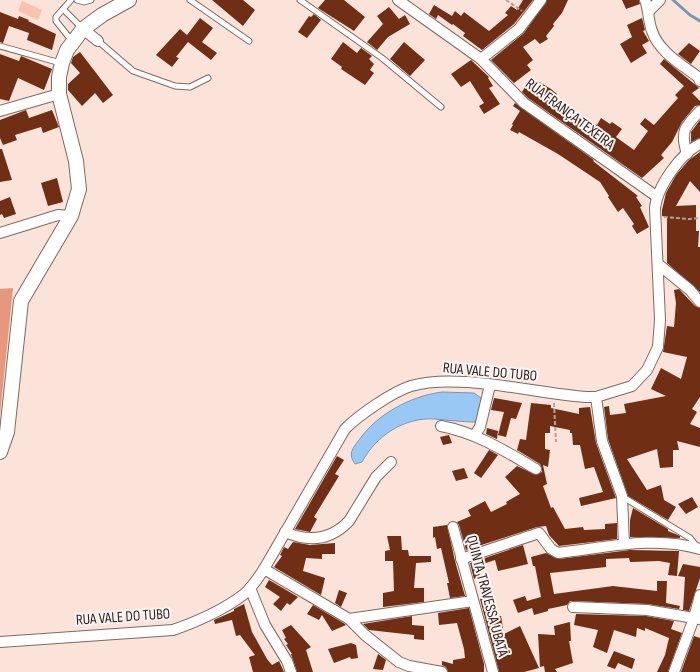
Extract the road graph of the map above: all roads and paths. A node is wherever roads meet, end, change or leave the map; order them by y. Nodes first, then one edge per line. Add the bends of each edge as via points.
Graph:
1 (71, 0) edge
2 (76, 0) edge
3 (91, 0) edge
4 (129, 0) edge
5 (190, 0) edge
6 (300, 0) edge
7 (398, 0) edge
8 (506, 0) edge
9 (541, 0) edge
10 (645, 0) edge
11 (658, 2) edge
12 (64, 9) junction
13 (649, 11) junction
14 (530, 16) junction
15 (82, 29) junction
16 (98, 41) joint
17 (249, 41) dead end
18 (72, 42) junction
19 (0, 46) edge
20 (481, 59) junction
21 (59, 63) junction
22 (208, 78) dead end
23 (700, 81) edge
24 (59, 94) junction
25 (441, 107) dead end
26 (0, 111) edge
27 (700, 111) edge
28 (700, 144) edge
29 (687, 154) junction
30 (656, 196) junction
31 (655, 215) junction
32 (71, 216) junction
33 (700, 218) edge
34 (0, 233) edge
35 (658, 264) junction
36 (700, 302) edge
37 (490, 386) junction
38 (554, 393) junction
39 (596, 397) junction
40 (441, 426) dead end
41 (475, 435) junction
42 (556, 442) dead end
43 (0, 452) edge
44 (391, 462) dead end
45 (536, 470) dead end
46 (622, 496) junction
47 (453, 527) dead end
48 (285, 532) junction
49 (624, 544) junction
50 (699, 549) edge
51 (461, 559) junction
52 (264, 569) junction
53 (250, 588) junction
54 (700, 596) edge
55 (473, 601) junction
56 (573, 607) dead end
57 (349, 619) junction
58 (697, 619) edge
59 (0, 642) edge
60 (291, 672) edge
61 (442, 672) edge
62 (493, 672) edge
63 (674, 672) edge

1 - 12 lane
2 - 3 lane
4 - 15 main road
5 - 17 lane
6 - 25 lane via 382,58
7 - 20 street, RUA FRANÇA TEXEIRA
8 - 14 path
9 - 14 street
10 - 13 street
11 - 13 street
12 - 15 lane
12 - 18 lane via 56,17 56,22
13 - 23 street via 651,30 662,48
14 - 20 street via 510,37
15 - 16 street
15 - 18 main road
16 - 22 lane via 133,71 175,86 190,87
18 - 21 main road
19 - 21 lane
20 - 30 street, RUA FRANÇA TEXEIRA via 533,110
21 - 24 main road
24 - 26 street
24 - 32 main road via 76,161 79,189
27 - 29 street via 684,131 682,139
28 - 29 street, RUA VALE DO TUBO
29 - 30 street, RUA VALE DO TUBO via 672,170
30 - 31 street, RUA VALE DO TUBO
31 - 33 path via 671,219
31 - 35 street, RUA VALE DO TUBO
32 - 34 street via 58,215
32 - 43 main road via 21,301 7,432
35 - 36 street via 690,290
35 - 39 street, RUA VALE DO TUBO via 660,339 651,364 632,386
37 - 38 street, RUA VALE DO TUBO
37 - 41 street via 480,427
37 - 48 street, RUA VALE DO TUBO via 438,382 411,386 357,418 346,429
38 - 39 street, RUA VALE DO TUBO
38 - 42 path
39 - 46 street via 602,441
40 - 41 street
41 - 45 street
44 - 48 street via 376,477 343,527 319,538 300,539
46 - 49 street
46 - 50 lane via 690,538
47 - 51 street, QUINTA TRAVESSA UBATÃ
48 - 52 street, RUA VALE DO TUBO
49 - 50 street via 653,542
49 - 51 street via 558,553 551,549 539,533
51 - 55 street, QUINTA TRAVESSA UBATÃ
52 - 53 street, RUA VALE DO TUBO
52 - 57 street
53 - 59 street, RUA VALE DO TUBO via 237,599 173,630
53 - 60 street via 265,625
54 - 58 street
55 - 57 street
55 - 62 street, QUINTA TRAVESSA UBATÃ
56 - 58 street via 647,610
57 - 61 street via 399,662
58 - 63 street

